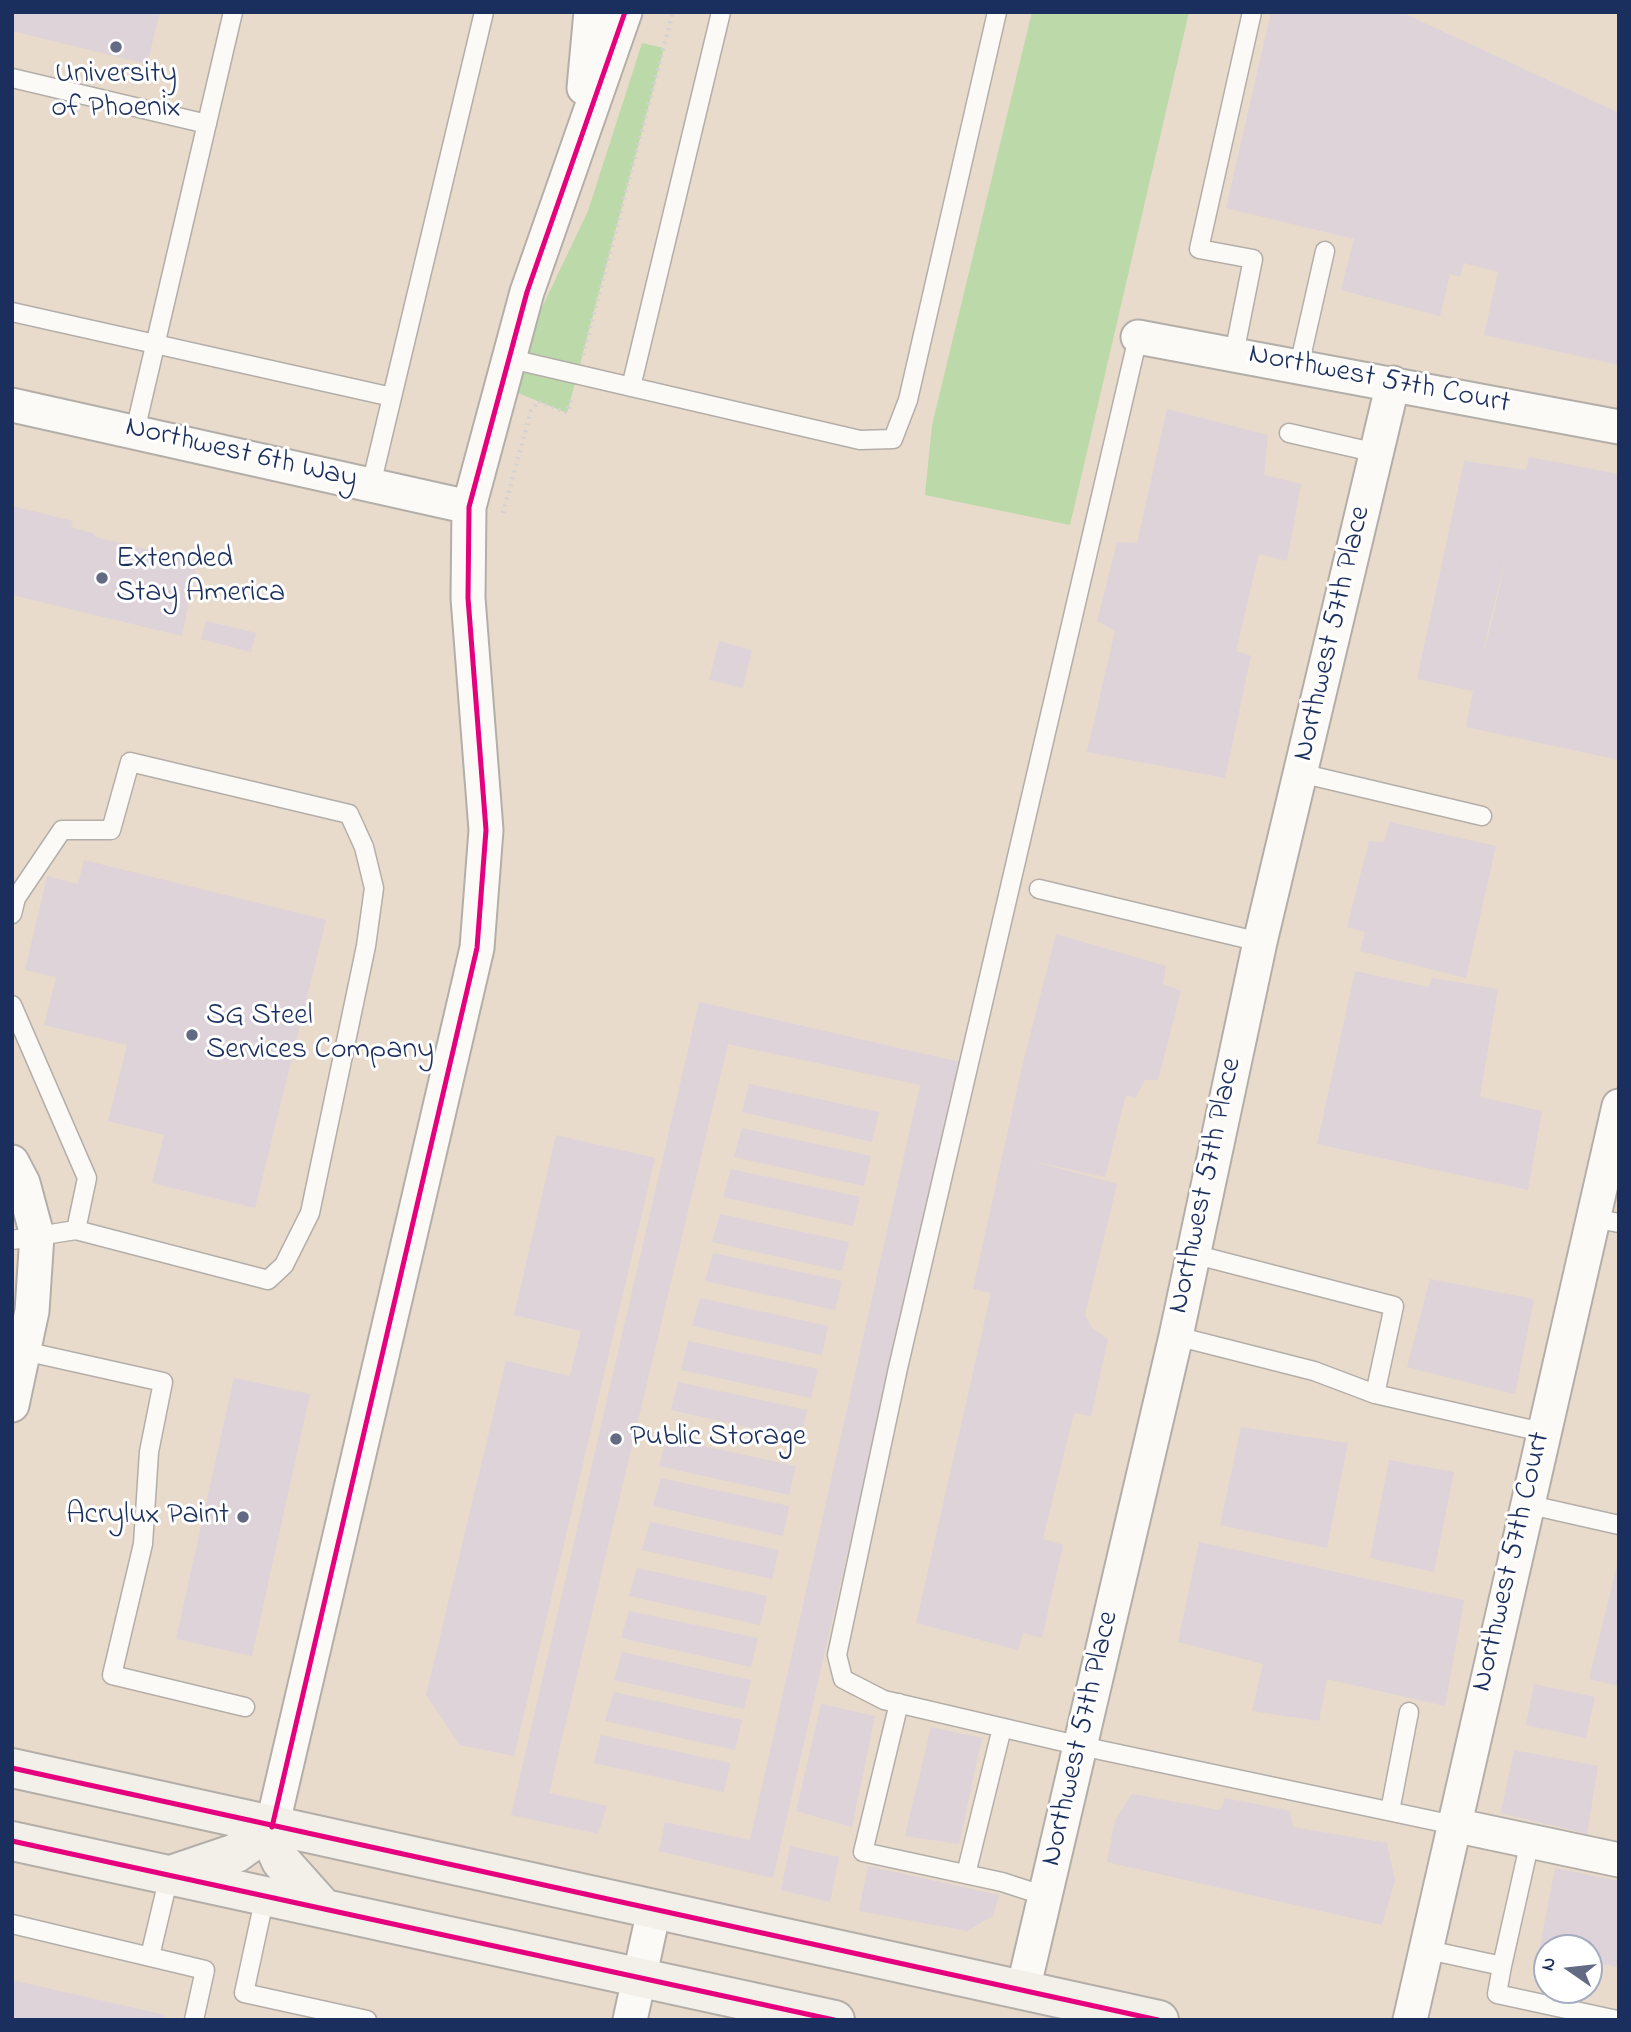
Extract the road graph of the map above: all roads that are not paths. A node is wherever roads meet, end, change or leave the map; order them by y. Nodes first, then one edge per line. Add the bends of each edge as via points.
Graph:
1 (233, 12) edge
2 (484, 12) edge
3 (591, 12) edge
4 (625, 12) edge
5 (721, 12) edge
6 (997, 12) edge
7 (1252, 12) edge
8 (12, 78) edge
9 (207, 124) junction
10 (576, 153) junction
11 (1325, 251) dead end
12 (12, 312) edge
13 (1138, 337) joint
14 (155, 343) junction
15 (1234, 354) junction
16 (511, 359) junction
17 (1299, 366) junction
18 (1393, 383) junction
19 (631, 387) junction
20 (392, 397) junction
21 (12, 405) edge
22 (1619, 427) edge
23 (135, 431) junction
24 (1289, 433) dead end
25 (1377, 453) junction
26 (371, 485) junction
27 (469, 507) junction
28 (1300, 773) junction
29 (1482, 816) dead end
30 (1039, 889) dead end
31 (12, 914) edge
32 (1260, 942) junction
33 (12, 1004) edge
34 (1619, 1106) edge
35 (12, 1162) edge
36 (1605, 1220) edge
37 (76, 1230) junction
38 (25, 1237) edge
39 (1193, 1254) junction
40 (1176, 1336) junction
41 (24, 1351) junction
42 (1375, 1394) junction
43 (12, 1405) edge
44 (1542, 1432) junction
45 (1526, 1504) junction
46 (1619, 1525) edge
47 (899, 1703) junction
48 (245, 1707) dead end
49 (1409, 1712) dead end
50 (1002, 1728) junction
51 (1081, 1746) junction
52 (12, 1768) edge
53 (1390, 1811) junction
54 (1454, 1825) junction
55 (272, 1827) junction
56 (12, 1841) edge
57 (1530, 1841) junction
58 (1619, 1860) edge
59 (966, 1874) junction
60 (182, 1878) junction
61 (265, 1896) junction
62 (1045, 1896) junction
63 (323, 1909) junction
64 (654, 1910) junction
65 (12, 1924) edge
66 (1428, 1950) junction
67 (150, 1956) junction
68 (1502, 1966) junction
69 (639, 1978) junction
70 (1023, 1990) junction
71 (194, 2020) edge
72 (367, 2020) edge
73 (629, 2020) edge
74 (835, 2020) edge
75 (1159, 2020) edge
76 (1410, 2020) edge
77 (1617, 2020) edge

1 - 9 lane
2 - 20 lane
3 - 10 street
4 - 10 street
5 - 19 lane
6 - 19 lane via 908,400 893,439 860,440
7 - 15 lane via 1199,249 1253,259
8 - 9 lane
9 - 14 lane
10 - 16 street via 527,292
11 - 17 lane
12 - 14 lane
13 - 15 street, Northwest 57th Court
13 - 47 lane via 898,1368 837,1655 843,1679
14 - 20 lane
14 - 23 lane
15 - 17 street, Northwest 57th Court
16 - 19 lane
16 - 27 street
17 - 18 street, Northwest 57th Court
18 - 22 street, Northwest 57th Court
18 - 25 street, Northwest 57th Place
20 - 26 lane
21 - 23 street, Northwest 6th Way
23 - 26 street, Northwest 6th Way
24 - 25 lane
25 - 28 street, Northwest 57th Place
26 - 27 street, Northwest 6th Way
27 - 55 street via 468,598 486,831 477,948
28 - 29 lane
28 - 32 street, Northwest 57th Place
30 - 32 lane
31 - 37 lane via 16,898 62,830 111,830 130,762 349,814 365,847 374,888 310,1213 284,1265 268,1280
32 - 39 street, Northwest 57th Place
33 - 37 lane via 87,1178
34 - 36 street, Northwest 57th Court
35 - 38 street via 23,1183
36 - 44 street, Northwest 57th Court
37 - 38 lane
38 - 41 street via 32,1311
39 - 40 street, Northwest 57th Place
39 - 42 lane via 1394,1306
40 - 42 lane via 1314,1371
40 - 51 street, Northwest 57th Place
41 - 43 street
41 - 48 lane via 163,1382 149,1452 143,1544 112,1675
42 - 44 lane
44 - 45 street, Northwest 57th Court
45 - 46 lane
45 - 54 street, Northwest 57th Court
47 - 50 lane
47 - 59 lane via 863,1852
49 - 53 lane
50 - 51 lane
50 - 59 lane
51 - 53 lane
51 - 62 street, Northwest 57th Place
52 - 55 main road
53 - 54 lane
54 - 57 street
54 - 66 street, Northwest 57th Court
55 - 60 main road via 236,1853
55 - 63 main road via 281,1861
55 - 64 main road
56 - 60 main road
57 - 58 street
57 - 68 lane
59 - 62 lane
60 - 61 main road
60 - 67 lane
61 - 63 main road
61 - 72 lane via 244,1993
62 - 70 street, Northwest 57th Place
63 - 69 main road
64 - 69 street
64 - 70 main road
65 - 67 lane
66 - 68 lane
66 - 76 street, Northwest 57th Court
67 - 71 lane via 205,1970
68 - 77 lane via 1497,1994
69 - 73 street
69 - 74 main road
70 - 75 main road

